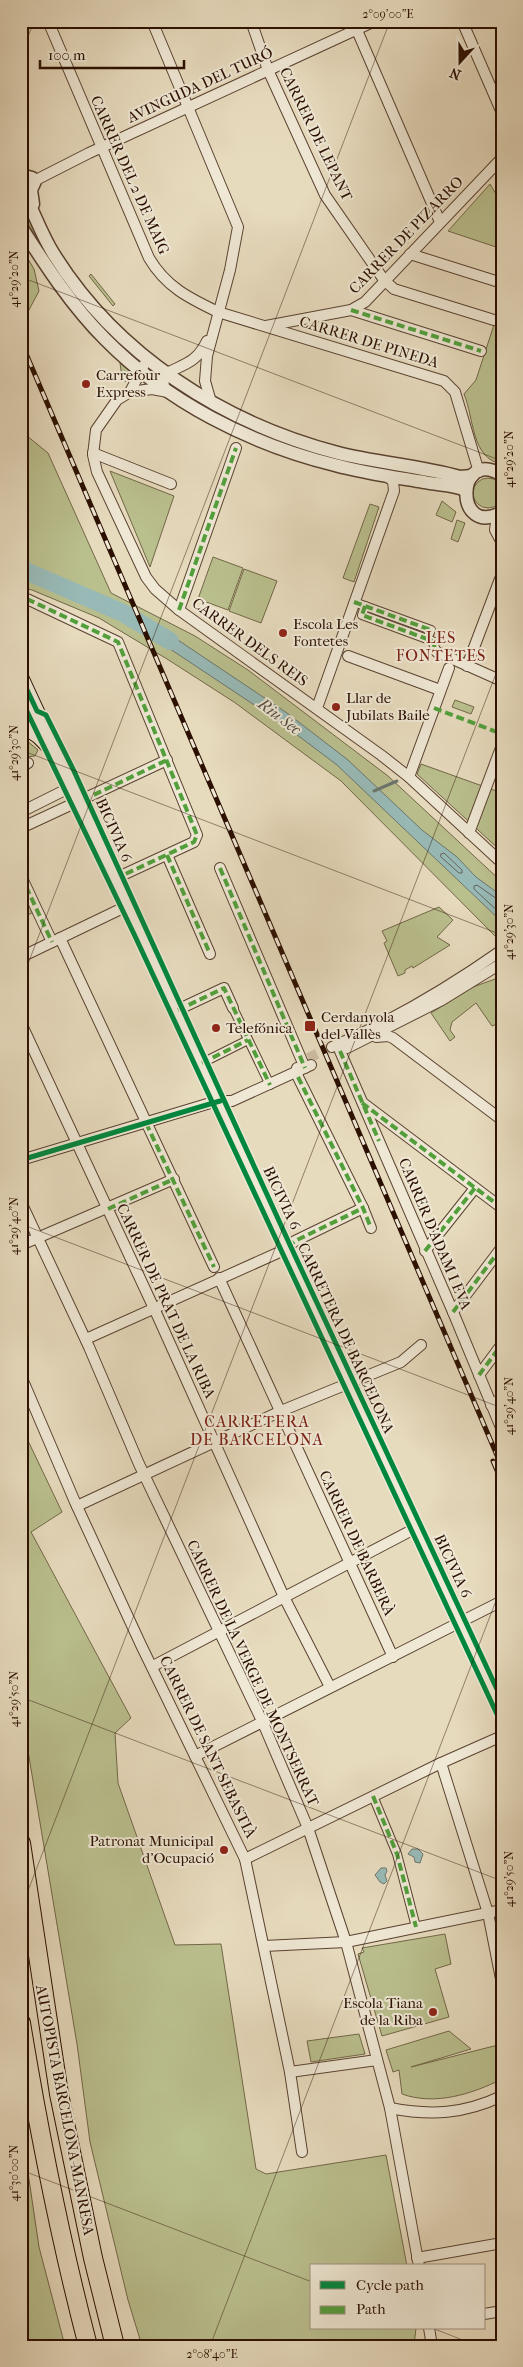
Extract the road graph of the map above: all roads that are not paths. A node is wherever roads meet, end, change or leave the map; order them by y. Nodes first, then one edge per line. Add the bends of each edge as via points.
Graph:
1 (48, 21) edge
2 (152, 21) edge
3 (251, 21) edge
4 (375, 21) edge
5 (462, 21) edge
6 (354, 26) edge
7 (268, 70) junction
8 (188, 108) junction
9 (502, 112) edge
10 (102, 148) junction
11 (502, 158) edge
12 (27, 182) edge
13 (21, 216) edge
14 (440, 222) junction
15 (21, 227) edge
16 (410, 254) junction
17 (46, 264) junction
18 (384, 280) junction
19 (502, 283) edge
20 (351, 310) junction
21 (218, 312) junction
22 (494, 320) dead end
23 (263, 326) junction
24 (481, 351) dead end
25 (145, 358) junction
26 (142, 372) junction
27 (166, 374) junction
28 (167, 390) junction
29 (130, 392) junction
30 (212, 402) junction
31 (236, 448) dead end
32 (93, 453) junction
33 (475, 474) junction
34 (502, 475) edge
35 (386, 476) junction
36 (171, 484) dead end
37 (465, 490) junction
38 (499, 514) edge
39 (502, 543) edge
40 (502, 579) edge
41 (27, 599) dead end
42 (354, 602) junction
43 (365, 606) junction
44 (179, 610) junction
45 (396, 617) junction
46 (393, 626) junction
47 (427, 639) junction
48 (437, 652) joint
49 (348, 656) dead end
50 (467, 666) junction
51 (449, 668) dead end
52 (22, 680) edge
53 (502, 681) edge
54 (440, 690) junction
55 (24, 701) edge
56 (317, 708) junction
57 (21, 725) edge
58 (502, 745) edge
59 (58, 758) junction
60 (167, 760) junction
61 (409, 777) junction
62 (71, 788) junction
63 (78, 802) junction
64 (21, 812) edge
65 (21, 828) edge
66 (469, 833) junction
67 (167, 855) junction
68 (502, 863) edge
69 (220, 868) dead end
70 (21, 876) edge
71 (114, 879) junction
72 (127, 906) junction
73 (56, 940) junction
74 (210, 954) dead end
75 (21, 957) edge
76 (498, 958) edge
77 (233, 1008) joint
78 (176, 1011) junction
79 (396, 1017) junction
80 (21, 1024) edge
81 (248, 1040) junction
82 (360, 1042) junction
83 (397, 1042) junction
84 (335, 1050) junction
85 (200, 1064) junction
86 (301, 1067) junction
87 (269, 1082) junction
88 (211, 1088) junction
89 (362, 1102) junction
90 (223, 1105) junction
91 (502, 1120) edge
92 (146, 1123) junction
93 (77, 1144) junction
94 (21, 1160) edge
95 (174, 1179) junction
96 (475, 1188) junction
97 (21, 1202) edge
98 (363, 1208) junction
99 (502, 1208) edge
100 (108, 1209) junction
101 (370, 1228) dead end
102 (38, 1238) junction
103 (21, 1245) edge
104 (502, 1247) edge
105 (286, 1248) junction
106 (425, 1251) junction
107 (214, 1267) dead end
108 (219, 1278) junction
109 (154, 1309) junction
110 (453, 1312) junction
111 (86, 1339) junction
112 (502, 1344) edge
113 (421, 1345) dead end
114 (479, 1375) junction
115 (21, 1376) edge
116 (349, 1383) junction
117 (502, 1398) edge
118 (492, 1405) junction
119 (281, 1411) junction
120 (502, 1430) edge
121 (214, 1442) junction
122 (144, 1474) junction
123 (76, 1506) junction
124 (416, 1528) junction
125 (349, 1564) junction
126 (284, 1597) junction
127 (502, 1601) edge
128 (460, 1623) junction
129 (218, 1631) junction
130 (393, 1657) junction
131 (153, 1666) junction
132 (330, 1687) junction
133 (502, 1713) edge
134 (263, 1723) junction
135 (501, 1738) edge
136 (195, 1756) junction
137 (441, 1763) junction
138 (373, 1796) junction
139 (308, 1828) junction
140 (21, 1843) edge
141 (245, 1859) junction
142 (502, 1910) edge
143 (488, 1913) junction
144 (416, 1927) junction
145 (346, 1942) junction
146 (264, 1946) junction
147 (502, 1984) edge
148 (21, 2023) edge
149 (378, 2060) junction
150 (290, 2072) junction
151 (502, 2096) edge
152 (390, 2108) junction
153 (36, 2116) junction
154 (302, 2152) dead end
155 (502, 2243) edge
156 (418, 2262) edge
157 (502, 2311) edge
158 (486, 2314) edge
159 (429, 2330) edge
160 (76, 2346) edge
161 (88, 2346) edge
162 (115, 2346) edge
163 (432, 2346) edge

1 - 10 street, CARRER DEL 2 DE MAIG
2 - 8 street
3 - 7 street, CARRER DE LEPANT
4 - 6 street, AVINGUDA DEL TURÓ
5 - 9 street
6 - 7 street, AVINGUDA DEL TURÓ
6 - 14 street
7 - 8 street, AVINGUDA DEL TURÓ
7 - 18 street, CARRER DE LEPANT via 326,195
8 - 10 street, AVINGUDA DEL TURÓ
8 - 21 street via 238,228
10 - 12 street, AVINGUDA DEL TURÓ
10 - 21 street, CARRER DEL 2 DE MAIG via 155,268 184,296
11 - 14 street, CARRER DE PIZARRO
12 - 25 street via 33,203 55,240 53,253 114,330
13 - 17 street
14 - 16 street, CARRER DE PIZARRO
15 - 17 street
16 - 18 street, CARRER DE PIZARRO
16 - 19 street
17 - 26 street via 104,339
18 - 20 street, CARRER DE PIZARRO via 365,302
18 - 22 street, CARRER DE LEPANT via 394,288
20 - 23 street, CARRER DE PIZARRO
20 - 24 street
21 - 23 street, CARRER DE PINEDA
21 - 27 street via 199,355
21 - 30 street via 205,375 206,389
23 - 33 street, CARRER DE PINEDA via 444,381 455,392
25 - 26 street, CARRER DELS REIS
25 - 27 street
26 - 28 street
26 - 29 street, CARRER DELS REIS
27 - 28 street via 162,378
27 - 30 street
28 - 29 street
28 - 35 street via 222,424 288,451
29 - 32 street, CARRER DELS REIS via 117,400 96,430
30 - 33 street via 256,425 336,452 460,477
31 - 44 street
32 - 36 street
32 - 44 street, CARRER DELS REIS via 97,472 140,567 155,588
33 - 34 street via 490,470
33 - 37 street
35 - 37 street
35 - 42 street via 393,480 394,491
37 - 38 street via 465,498 472,511 484,516
38 - 39 street via 495,530
40 - 50 street
41 - 60 street via 118,642
42 - 43 street
42 - 56 street
43 - 45 street
43 - 46 street via 362,615
44 - 56 street, CARRER DELS REIS
45 - 46 street
45 - 47 street via 431,630
46 - 47 street
47 - 48 street via 432,641
48 - 50 street
49 - 54 street
50 - 53 street
51 - 54 street
52 - 55 main road, CARRETERA DE BARCELONA
54 - 61 street
55 - 59 main road, CARRETERA DE BARCELONA
56 - 61 street, CARRER DELS REIS
57 - 59 main road via 38,736
58 - 66 street
59 - 62 main road, CARRETERA DE BARCELONA
60 - 63 street
60 - 67 street via 197,835 197,839
61 - 66 street, CARRER DELS REIS
62 - 63 main road, CARRETERA DE BARCELONA
62 - 64 street
63 - 65 street
63 - 71 main road, CARRETERA DE BARCELONA
66 - 68 street, CARRER DELS REIS
67 - 71 street
67 - 74 street
69 - 86 street
70 - 73 street
71 - 72 main road, CARRETERA DE BARCELONA
72 - 73 street
72 - 78 main road, CARRETERA DE BARCELONA
73 - 75 street
73 - 92 street
76 - 79 street via 444,994
77 - 78 street via 224,988
77 - 81 street
78 - 85 main road, CARRETERA DE BARCELONA
79 - 82 street via 383,1030
79 - 83 street
79 - 84 street
80 - 93 street, CARRER DE PRAT DE LA RIBA
81 - 85 street
81 - 87 street
82 - 83 street via 388,1036
82 - 84 street
83 - 91 street
84 - 89 street, CARRER D'ADAM I EVA
85 - 88 main road, CARRETERA DE BARCELONA
86 - 87 street
86 - 98 street
87 - 88 street via 226,1095
87 - 90 street
88 - 90 main road, CARRETERA DE BARCELONA
89 - 96 street
89 - 106 street, CARRER D'ADAM I EVA
90 - 92 street
90 - 105 main road, CARRETERA DE BARCELONA
92 - 93 street
92 - 95 street
93 - 94 street
93 - 100 street, CARRER DE PRAT DE LA RIBA
95 - 100 street
95 - 107 street
96 - 99 street
96 - 106 street
97 - 102 street, CARRER DE LA VERGE DE MONTSERRAT
98 - 101 street
98 - 105 street
100 - 102 street
100 - 109 street, CARRER DE PRAT DE LA RIBA
102 - 103 street
102 - 111 street, CARRER DE LA VERGE DE MONTSERRAT
104 - 110 street
105 - 108 street
105 - 116 main road, CARRETERA DE BARCELONA
106 - 110 street, CARRER D'ADAM I EVA
108 - 109 street
108 - 119 street, CARRER DE BARBERÀ
109 - 111 street
109 - 121 street, CARRER DE PRAT DE LA RIBA
110 - 114 street, CARRER D'ADAM I EVA
111 - 122 street, CARRER DE LA VERGE DE MONTSERRAT
112 - 114 street
113 - 116 street via 401,1362
114 - 118 street, CARRER D'ADAM I EVA
115 - 123 street, CARRER DE SANT SEBASTIÀ
116 - 119 street
116 - 124 main road, CARRETERA DE BARCELONA
117 - 118 street
118 - 120 street, CARRER D'ADAM I EVA
119 - 121 street
119 - 125 street, CARRER DE BARBERÀ
121 - 122 street
121 - 126 street, CARRER DE PRAT DE LA RIBA
122 - 123 street
122 - 129 street, CARRER DE LA VERGE DE MONTSERRAT
123 - 131 street, CARRER DE SANT SEBASTIÀ
124 - 125 street
124 - 128 main road, CARRETERA DE BARCELONA
125 - 126 street
125 - 130 street, CARRER DE BARBERÀ
126 - 129 street
126 - 132 street, CARRER DE PRAT DE LA RIBA
127 - 128 street
128 - 130 street
128 - 133 main road, CARRETERA DE BARCELONA
129 - 131 street
129 - 134 street, CARRER DE LA VERGE DE MONTSERRAT
130 - 132 street
131 - 136 street, CARRER DE SANT SEBASTIÀ
132 - 134 street
134 - 136 street
134 - 139 street, CARRER DE LA VERGE DE MONTSERRAT
135 - 137 street
136 - 141 street, CARRER DE SANT SEBASTIÀ
137 - 138 street
137 - 143 street
138 - 139 street
138 - 144 street via 397,1854
139 - 141 street
139 - 145 street, CARRER DE LA VERGE DE MONTSERRAT
140 - 162 highway, AUTOPISTA BARCELONA-MANRESA via 63,2113
141 - 146 street, CARRER DE SANT SEBASTIÀ
142 - 143 street
143 - 144 street
143 - 147 street
144 - 145 street
145 - 146 street
145 - 149 street, CARRER DE LA VERGE DE MONTSERRAT
146 - 150 street, CARRER DE SANT SEBASTIÀ
148 - 153 highway, AUTOPISTA BARCELONA-MANRESA
149 - 150 street
149 - 152 street, CARRER DE LA VERGE DE MONTSERRAT
150 - 154 street, CARRER DE SANT SEBASTIÀ
151 - 152 street via 451,2113
152 - 156 street, CARRER DE LA VERGE DE MONTSERRAT
153 - 160 highway via 43,2197
153 - 161 highway, AUTOPISTA BARCELONA-MANRESA via 60,2234
155 - 156 street
157 - 158 street
159 - 163 street

